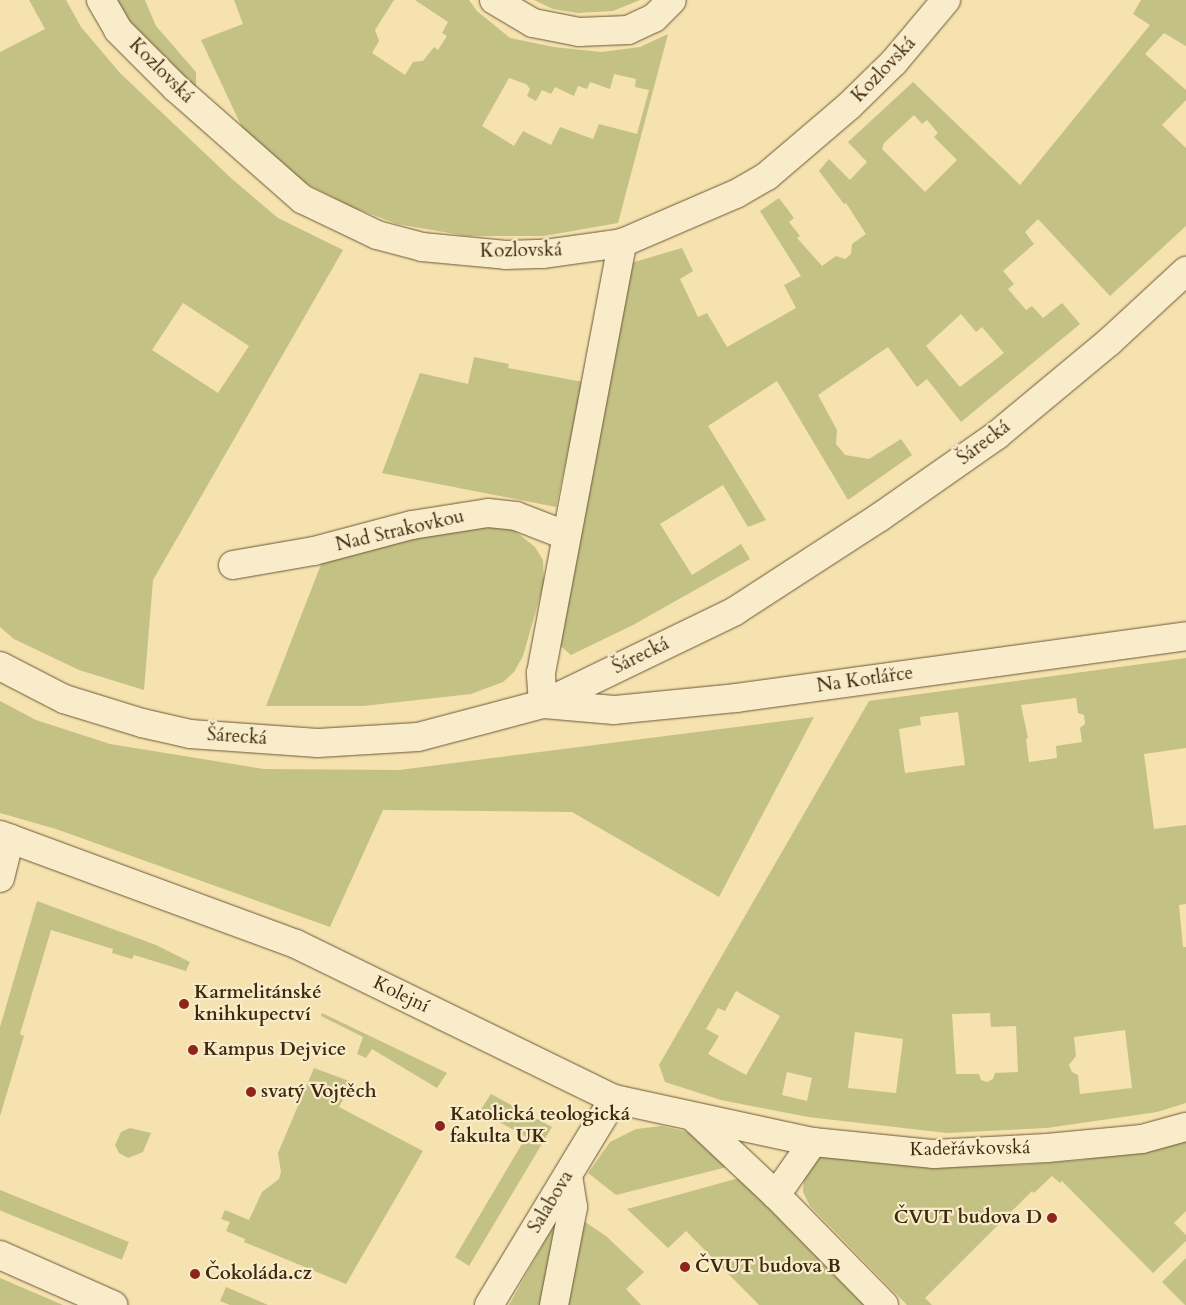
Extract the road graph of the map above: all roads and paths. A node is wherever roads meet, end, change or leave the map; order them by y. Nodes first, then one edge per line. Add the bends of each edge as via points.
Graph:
1 (101, 0) edge
2 (494, 0) edge
3 (672, 0) edge
4 (946, 0) edge
5 (622, 244) junction
6 (1186, 271) edge
7 (565, 535) junction
8 (233, 565) dead end
9 (1186, 636) edge
10 (0, 666) edge
11 (543, 704) junction
12 (5, 837) edge
13 (0, 878) edge
14 (614, 1099) junction
15 (694, 1118) junction
16 (1186, 1127) edge
17 (813, 1142) junction
18 (568, 1175) junction
19 (776, 1195) junction
20 (0, 1255) edge
21 (113, 1305) edge
22 (489, 1305) edge
23 (554, 1305) edge
24 (884, 1305) edge

1 - 5 street, Kozlovská via 118,30 176,88 302,199 377,236 422,247 506,255 544,254
2 - 3 street via 533,23 579,32 628,30 654,18
4 - 5 street, Kozlovská via 894,62 849,106 767,176 736,194
5 - 7 street
6 - 11 street, Šárecká via 1109,342 997,435 880,517 735,611
7 - 8 street, Nad Strakovkou via 516,516 488,513 412,525 314,551
7 - 11 street via 541,673
9 - 11 street, Na Kotlářce via 736,698 614,710
10 - 11 street, Šárecká via 64,699 142,723 190,734 318,743 418,737
12 - 13 street
12 - 14 street, Kolejní via 296,944
14 - 15 street, Kolejní
14 - 18 street, Salabova
15 - 17 street, Kadeřávkovská
15 - 19 street, Kolejní
16 - 17 street, Kadeřávkovská via 1142,1139 943,1153
17 - 19 street
18 - 22 street, Salabova
18 - 23 street via 573,1207
19 - 24 street, Kolejní
20 - 21 street

